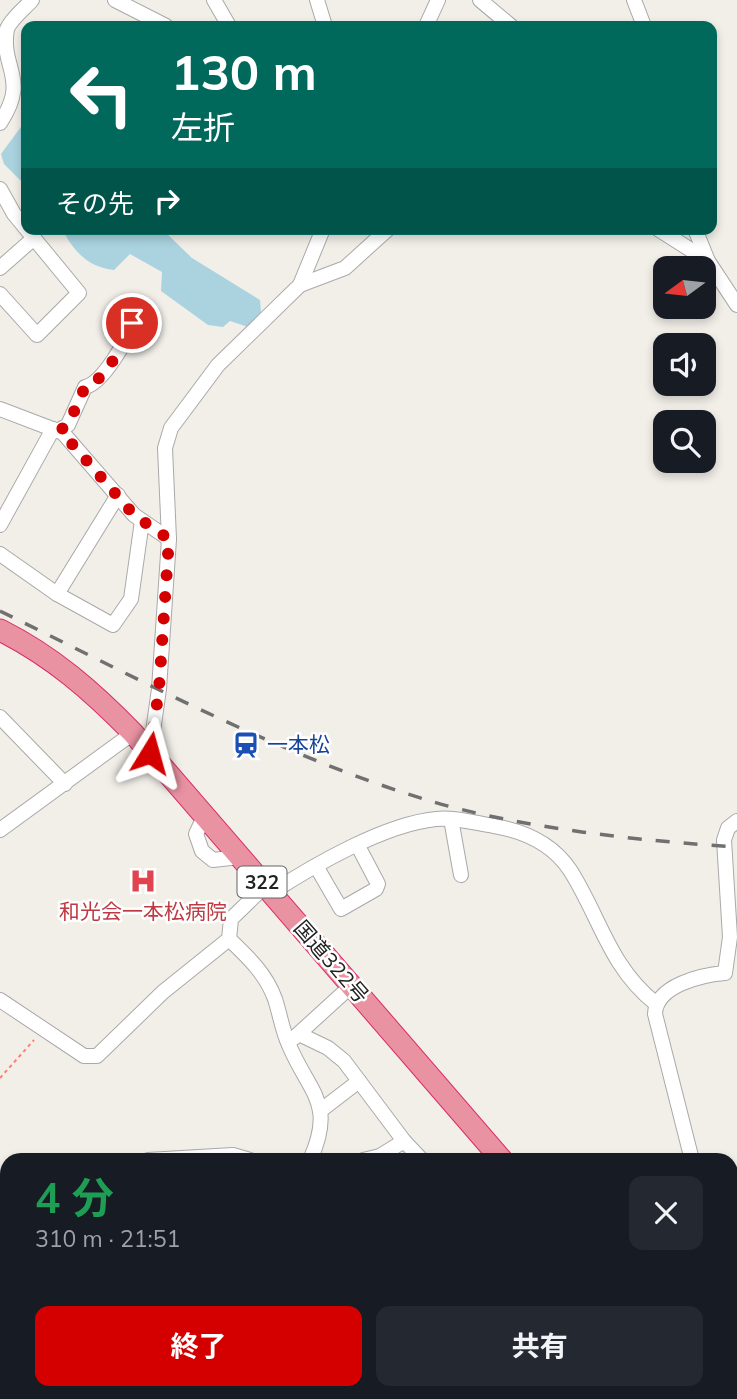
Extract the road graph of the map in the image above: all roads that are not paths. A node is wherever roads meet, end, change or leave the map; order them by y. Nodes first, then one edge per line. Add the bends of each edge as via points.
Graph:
1 (32, 0) edge
2 (116, 0) edge
3 (214, 0) edge
4 (317, 0) edge
5 (438, 0) edge
6 (480, 0) edge
7 (634, 0) edge
8 (156, 21) edge
9 (226, 21) edge
10 (323, 21) edge
11 (428, 21) edge
12 (505, 21) edge
13 (642, 21) edge
14 (3, 67) edge
15 (0, 123) edge
16 (0, 189) edge
17 (4, 211) edge
18 (21, 226) edge
19 (31, 235) edge
20 (321, 235) edge
21 (381, 235) edge
22 (667, 235) edge
23 (697, 235) edge
24 (34, 238) junction
25 (700, 256) edge
26 (706, 256) edge
27 (0, 268) edge
28 (716, 273) edge
29 (300, 285) junction
30 (0, 294) edge
31 (737, 305) edge
32 (12, 307) junction
33 (0, 316) edge
34 (132, 323) dead end
35 (0, 409) edge
36 (56, 430) junction
37 (118, 495) junction
38 (142, 521) junction
39 (0, 525) edge
40 (169, 539) junction
41 (0, 554) edge
42 (57, 594) junction
43 (2, 633) edge
44 (0, 717) edge
45 (133, 733) junction
46 (150, 753) junction
47 (65, 784) junction
48 (451, 819) junction
49 (737, 821) edge
50 (0, 830) edge
51 (358, 846) junction
52 (316, 866) junction
53 (461, 875) dead end
54 (268, 890) junction
55 (229, 939) junction
56 (351, 986) junction
57 (0, 1000) edge
58 (655, 1003) junction
59 (293, 1039) junction
60 (359, 1081) junction
61 (320, 1111) junction
62 (404, 1141) junction
63 (316, 1153) edge
64 (387, 1153) edge
65 (415, 1153) edge
66 (496, 1153) edge
67 (690, 1153) edge

1 - 14 street via 7,27
2 - 8 street
3 - 9 street
4 - 10 street
5 - 11 street
6 - 12 street
7 - 13 street
14 - 15 street via 14,86 10,107
16 - 17 street
17 - 18 street
19 - 24 street
20 - 29 street
21 - 29 street via 345,268
22 - 25 street
23 - 26 street
24 - 27 street
24 - 32 street via 79,293 37,335
28 - 31 street
29 - 40 street via 218,365 171,428 165,447
30 - 32 street
32 - 33 street
34 - 36 street via 97,382 85,387 68,425
35 - 36 street
36 - 37 street
36 - 39 street
37 - 38 street
37 - 42 street
38 - 40 street
38 - 42 street via 131,599 113,625
40 - 46 street
41 - 42 street
43 - 45 highway, 国道322号 / 322 via 45,654
44 - 47 street
45 - 46 highway, 国道322号 / 322
45 - 47 street
46 - 54 highway, 国道322号 / 322
47 - 50 street
48 - 51 street via 412,823
48 - 53 street
48 - 58 street via 515,829 555,854 569,869 620,966
49 - 58 street via 724,839 730,937 725,973 700,975
51 - 52 street
51 - 52 street via 378,884 341,909
52 - 54 street
54 - 55 street via 231,919
54 - 56 highway, 国道322号 / 322
55 - 57 street via 163,992 97,1056 84,1056
55 - 59 street via 264,978
56 - 59 street
56 - 66 highway, 国道322号 / 322
58 - 67 street
59 - 60 street via 328,1048
59 - 61 street
60 - 61 street
60 - 62 street
61 - 63 street
62 - 64 street
62 - 65 street

